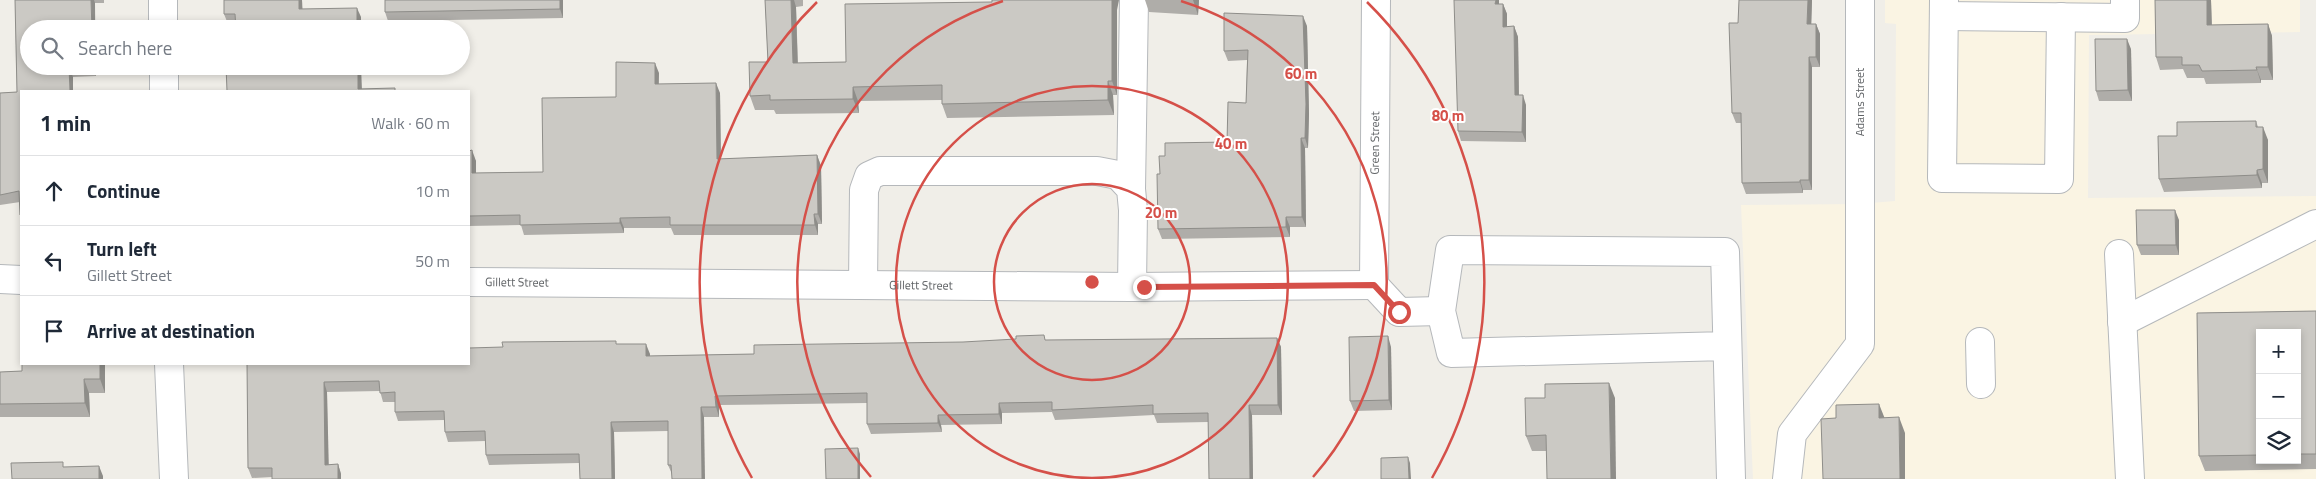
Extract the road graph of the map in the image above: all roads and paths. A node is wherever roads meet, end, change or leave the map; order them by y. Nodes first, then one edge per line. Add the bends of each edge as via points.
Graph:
1 (163, 0) edge
2 (1134, 0) edge
3 (1376, 0) edge
4 (1860, 0) edge
5 (2125, 0) edge
6 (1944, 8) edge
7 (2061, 17) junction
8 (163, 20) edge
9 (164, 75) edge
10 (164, 90) edge
11 (1131, 189) junction
12 (2316, 224) edge
13 (2119, 254) dead end
14 (0, 280) edge
15 (20, 280) edge
16 (470, 282) edge
17 (863, 285) junction
18 (1374, 285) junction
19 (1132, 287) junction
20 (1441, 311) junction
21 (2122, 322) junction
22 (1980, 342) dead end
23 (1727, 346) junction
24 (169, 365) edge
25 (1981, 384) dead end
26 (174, 479) edge
27 (1731, 479) edge
28 (1787, 479) edge
29 (2130, 479) edge

1 - 8 street
2 - 11 street
3 - 18 street, Green Street
4 - 28 street, Adams Street via 1860,344 1792,434
5 - 7 street via 2126,18
6 - 7 street
6 - 7 street via 1942,178 2059,179
9 - 10 street
11 - 17 street via 1118,174 1097,170 880,170 869,176 864,190
11 - 19 street via 1134,210
12 - 21 street
13 - 21 street
14 - 15 street
16 - 17 street, Gillett Street
17 - 19 street, Gillett Street
18 - 19 street, Gillett Street
18 - 20 street via 1399,312
20 - 23 street via 1451,353
20 - 23 street via 1450,250 1725,252
21 - 29 street
22 - 25 street
23 - 27 street
24 - 26 street

